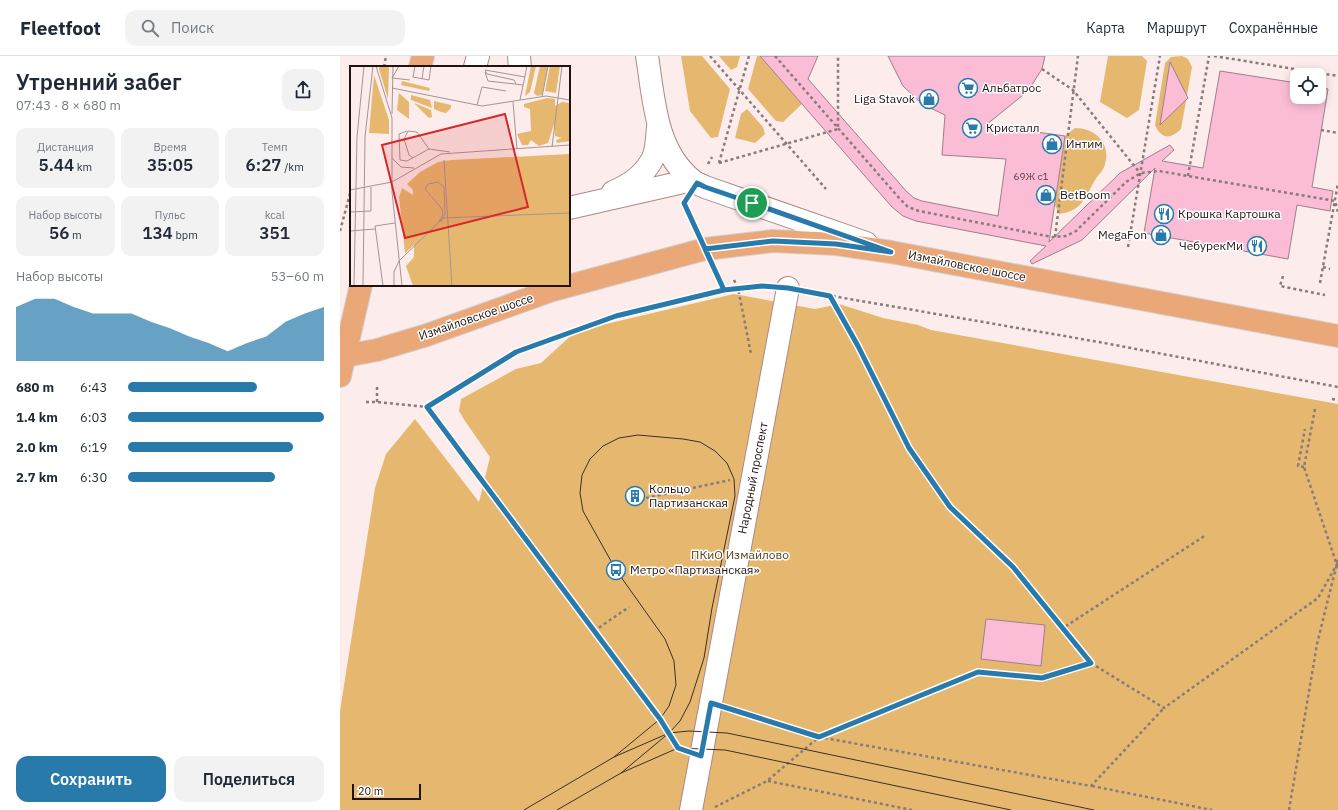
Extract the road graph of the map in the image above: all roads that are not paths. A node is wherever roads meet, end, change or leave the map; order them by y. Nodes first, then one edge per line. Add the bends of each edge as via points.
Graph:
1 (423, 56) edge
2 (478, 56) edge
3 (519, 56) edge
4 (646, 56) edge
5 (420, 66) edge
6 (475, 66) edge
7 (520, 66) edge
8 (658, 127) junction
9 (694, 181) junction
10 (572, 208) edge
11 (891, 252) junction
12 (361, 286) edge
13 (525, 286) edge
14 (568, 286) edge
15 (570, 286) edge
16 (788, 288) road end
17 (550, 291) junction
18 (1338, 336) edge
19 (341, 363) edge
20 (691, 810) edge

1 - 5 main road
2 - 6 street
3 - 7 street
4 - 8 street
8 - 9 street via 678,165
8 - 10 street via 653,157 641,175 622,188
9 - 10 street
9 - 11 street
11 - 15 main road, Измайловское шоссе via 836,244 773,241 705,249
11 - 18 main road, Измайловское шоссе
12 - 19 main road
13 - 17 main road
14 - 17 main road, Измайловское шоссе
16 - 20 street, Народный проспект
17 - 19 main road, Измайловское шоссе

